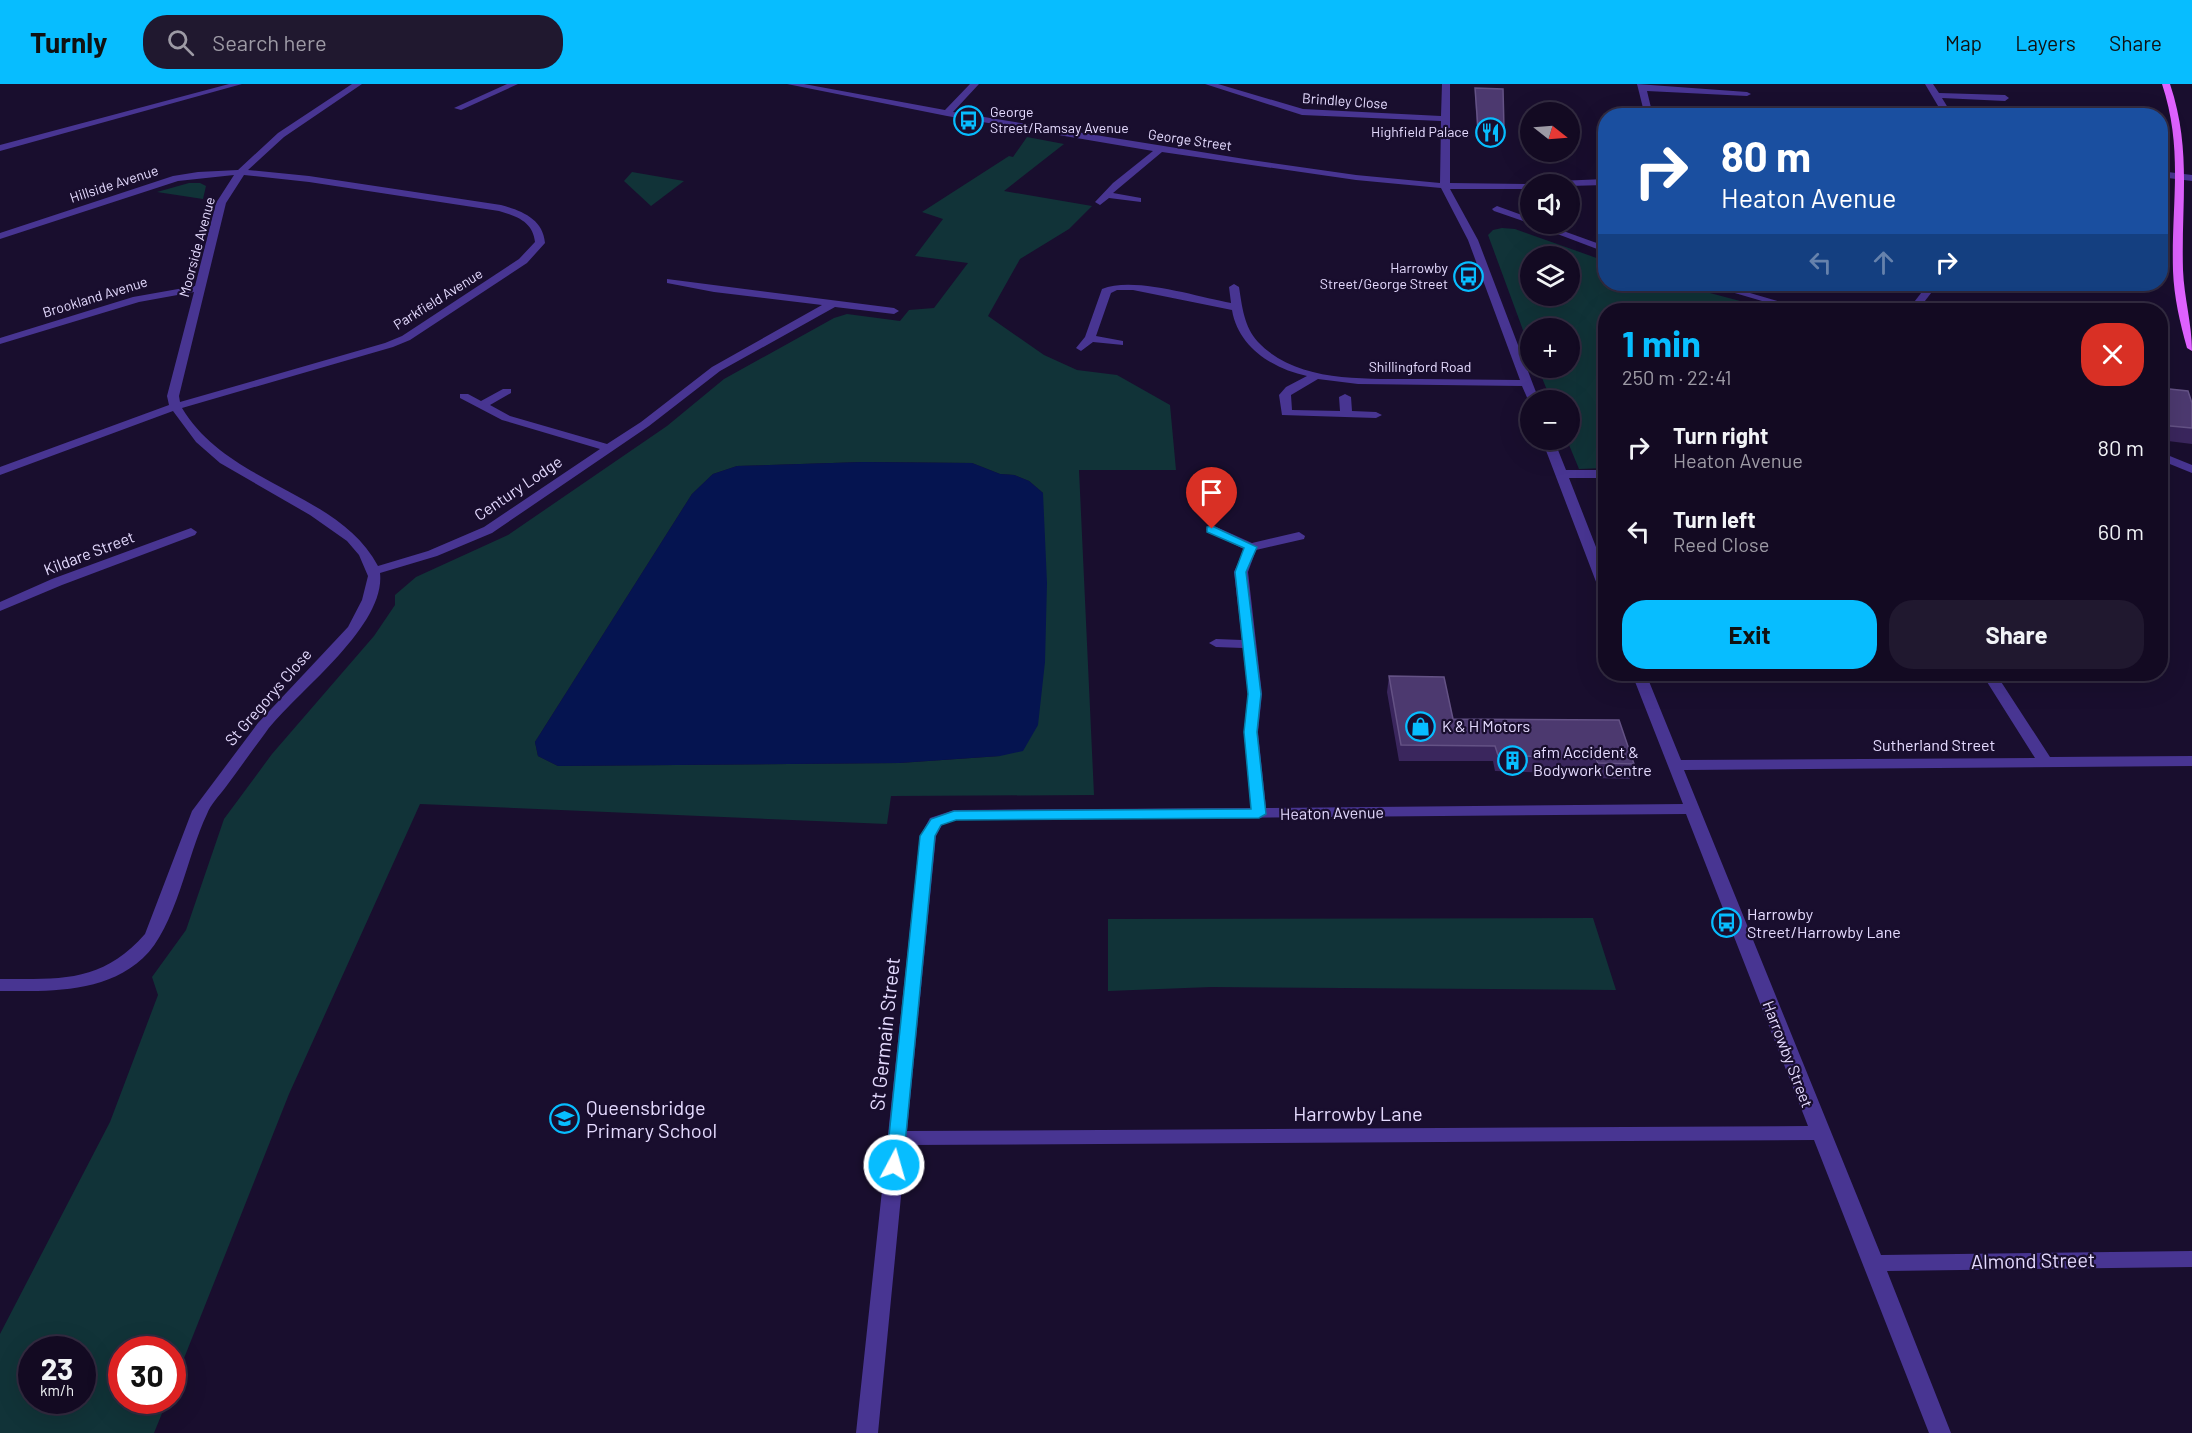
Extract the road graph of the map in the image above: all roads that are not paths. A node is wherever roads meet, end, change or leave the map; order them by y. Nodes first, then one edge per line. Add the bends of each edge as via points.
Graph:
1 (238, 84) edge
2 (358, 84) edge
3 (514, 84) edge
4 (791, 84) edge
5 (975, 84) edge
6 (1209, 84) edge
7 (1446, 84) edge
8 (1929, 84) edge
9 (2166, 84) edge
10 (1641, 86) edge
11 (1747, 94) dead end
12 (1936, 95) junction
13 (2005, 98) dead end
14 (458, 108) dead end
15 (1647, 108) edge
16 (1944, 108) edge
17 (947, 113) junction
18 (1446, 119) junction
19 (0, 148) edge
20 (1159, 150) junction
21 (240, 171) junction
22 (2168, 175) edge
23 (2188, 178) edge
24 (1598, 182) edge
25 (1580, 183) edge
26 (1520, 187) edge
27 (1445, 188) junction
28 (1138, 200) dead end
29 (1497, 209) dead end
30 (1511, 214) junction
31 (1520, 217) edge
32 (1495, 220) dead end
33 (1564, 234) edge
34 (0, 236) edge
35 (1598, 246) edge
36 (671, 281) dead end
37 (1234, 287) dead end
38 (200, 288) junction
39 (714, 289) junction
40 (1734, 291) edge
41 (1928, 291) edge
42 (697, 301) dead end
43 (1778, 303) edge
44 (1918, 303) edge
45 (832, 304) junction
46 (1234, 307) junction
47 (894, 311) dead end
48 (1089, 338) junction
49 (0, 341) edge
50 (1119, 343) dead end
51 (1080, 348) dead end
52 (2192, 348) edge
53 (1314, 377) junction
54 (1526, 383) junction
55 (1529, 390) edge
56 (507, 391) dead end
57 (464, 396) dead end
58 (1345, 397) dead end
59 (482, 405) junction
60 (174, 407) junction
61 (1346, 414) junction
62 (1376, 415) dead end
63 (608, 448) junction
64 (1552, 450) edge
65 (2168, 459) edge
66 (2192, 469) edge
67 (0, 471) edge
68 (1561, 474) junction
69 (1598, 474) edge
70 (1212, 529) dead end
71 (191, 532) dead end
72 (1299, 536) dead end
73 (1251, 547) junction
74 (1598, 569) edge
75 (374, 571) junction
76 (0, 607) edge
77 (1216, 644) dead end
78 (1248, 644) junction
79 (1642, 681) edge
80 (1993, 681) edge
81 (2192, 761) edge
82 (2045, 762) junction
83 (1676, 765) junction
84 (1693, 809) junction
85 (1259, 814) junction
86 (936, 822) joint
87 (0, 985) edge
88 (1820, 1133) junction
89 (897, 1138) junction
90 (1874, 1263) junction
91 (2190, 1263) edge
92 (867, 1433) edge
93 (1940, 1433) edge

1 - 19 street
2 - 21 street, Moorside Avenue via 287,132
3 - 14 street
4 - 17 street, George Street
5 - 17 street
6 - 18 street, Brindley Close via 1302,112
7 - 18 street
8 - 12 street
9 - 23 main road
10 - 11 street
10 - 15 street
12 - 13 street
12 - 16 street
17 - 20 street, George Street
18 - 27 street
20 - 27 street, George Street
20 - 28 street via 1103,199
21 - 34 street, Hillside Avenue via 176,178
21 - 38 street, Moorside Avenue via 221,203
21 - 60 street, Parkfield Avenue via 501,208 529,219 540,234 540,243 523,261 406,338
22 - 23 street
23 - 52 main road via 2178,269
24 - 25 street
26 - 27 street, George Street
27 - 54 street via 1473,240
29 - 30 street
30 - 31 street
30 - 32 street
33 - 35 street
36 - 39 street
37 - 46 street, Shillingford Road
38 - 49 street, Brookland Avenue via 137,298
38 - 60 street, Moorside Avenue via 175,384
39 - 42 street
39 - 45 street
40 - 43 street
41 - 44 street
45 - 47 street
45 - 63 street, Century Lodge via 716,369
46 - 48 street via 1116,287 1106,291
46 - 53 street, Shillingford Road via 1249,339 1262,352
48 - 50 street
48 - 51 street
53 - 54 street, Shillingford Road via 1362,382
53 - 61 street via 1285,395 1286,413
54 - 55 street
56 - 59 street
57 - 59 street, Century Lodge
58 - 61 street
59 - 63 street, Century Lodge via 529,426
60 - 67 street, Parkfield Avenue
60 - 75 street via 216,454 239,471 344,532 366,554
61 - 62 street
63 - 75 street, Century Lodge via 488,530 406,563
64 - 68 street
65 - 66 street
68 - 69 street
68 - 74 street
70 - 73 street
71 - 76 street, Kildare Street
72 - 73 street
73 - 78 street via 1240,572
75 - 87 street, St Gregorys Close via 372,593 354,629 263,726 200,811 153,936 142,951 105,975 83,983
77 - 78 street
78 - 85 street via 1255,694 1251,732
79 - 83 street, Harrowby Street
80 - 82 street
81 - 82 street, Sutherland Street
82 - 83 street, Sutherland Street
83 - 84 street, Harrowby Street
84 - 85 street, Heaton Avenue
84 - 88 street, Harrowby Street
85 - 86 street, Heaton Avenue via 954,815
86 - 89 street, St Germain Street via 928,836
88 - 89 street, Harrowby Lane
88 - 90 street, Harrowby Street
89 - 92 street, St Germain Street
90 - 91 street, Almond Street
90 - 93 street, Harrowby Street

